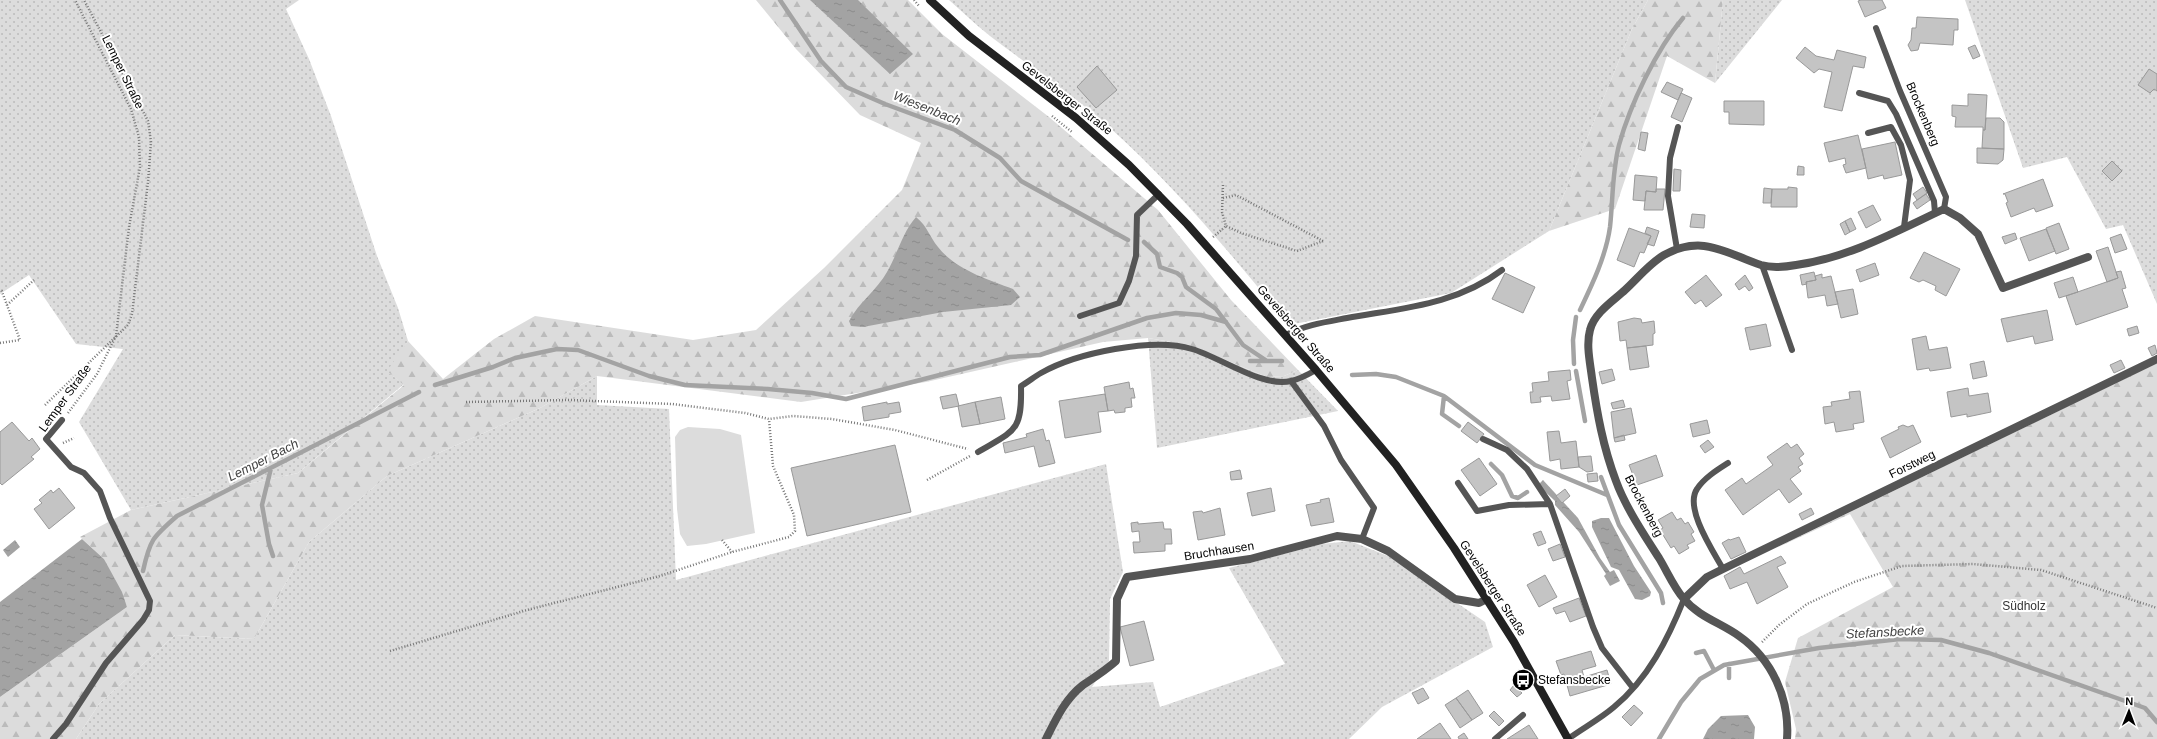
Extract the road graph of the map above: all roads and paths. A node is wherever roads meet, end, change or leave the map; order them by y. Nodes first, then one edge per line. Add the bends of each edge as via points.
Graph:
1 (75, 0) edge
2 (84, 0) edge
3 (914, 0) edge
4 (930, 0) edge
5 (923, 10) dead end
6 (1876, 28) dead end
7 (1858, 93) dead end
8 (1047, 112) dead end
9 (1678, 127) dead end
10 (1868, 134) dead end
11 (1078, 136) dead end
12 (1223, 185) dead end
13 (1159, 194) junction
14 (1223, 198) junction
15 (1944, 209) junction
16 (1935, 213) junction
17 (1226, 226) junction
18 (1904, 227) junction
19 (1206, 245) junction
20 (1677, 249) junction
21 (2088, 257) dead end
22 (1762, 265) junction
23 (1502, 270) dead end
24 (34, 280) dead end
25 (1, 289) edge
26 (7, 306) junction
27 (1080, 316) dead end
28 (1286, 335) junction
29 (116, 336) junction
30 (0, 343) edge
31 (1792, 350) dead end
32 (2157, 359) edge
33 (1316, 370) junction
34 (1291, 382) junction
35 (466, 402) dead end
36 (45, 405) dead end
37 (62, 420) joint
38 (769, 420) junction
39 (1483, 439) dead end
40 (978, 452) junction
41 (1728, 463) dead end
42 (927, 480) dead end
43 (1458, 483) dead end
44 (1550, 504) junction
45 (1362, 539) junction
46 (722, 540) dead end
47 (732, 552) junction
48 (1723, 569) junction
49 (1487, 599) junction
50 (1684, 599) junction
51 (2157, 608) edge
52 (1755, 648) junction
53 (390, 651) dead end
54 (1633, 688) junction
55 (1523, 715) dead end
56 (53, 739) edge
57 (1046, 739) edge
58 (1495, 739) edge
59 (1568, 739) edge
60 (1787, 739) edge

1 - 29 path, Lemper Straße via 131,109 139,137 140,168 129,227
2 - 29 path via 140,104 148,121 151,142 132,314 128,325
3 - 5 path
4 - 13 main road, Gevelsberger Straße via 969,36 1102,140
6 - 15 lane, Brockenberg via 1946,197
7 - 16 lane, Brockenberg via 1888,101 1934,201
8 - 11 path, Gevelsberger Straße
9 - 20 lane via 1670,158 1668,196
10 - 18 lane via 1891,127 1901,145 1910,180
12 - 14 path
13 - 19 main road, Gevelsberger Straße
13 - 27 lane via 1137,215 1136,256 1119,303
14 - 17 path via 1222,212
14 - 17 path via 1236,195 1323,241 1297,251
15 - 16 street, Brockenberg
15 - 21 street via 1960,218 1978,234 2003,288
16 - 18 street, Brockenberg
17 - 19 path
18 - 22 street, Brockenberg via 1847,253 1797,265
19 - 28 main road, Gevelsberger Straße
20 - 22 street, Brockenberg via 1704,245 1719,248
20 - 50 street, Brockenberg via 1662,256 1599,313 1591,327 1588,344 1598,422 1616,483
22 - 31 lane
23 - 28 lane via 1488,281 1448,299 1316,324
24 - 26 path
25 - 26 path
26 - 30 path via 20,340
28 - 33 main road, Gevelsberger Straße
29 - 36 path
29 - 37 path, Lemper Straße via 97,374
32 - 48 street, Forstweg
33 - 34 lane
33 - 49 main road, Gevelsberger Straße via 1396,465
34 - 40 lane via 1264,380 1191,349 1161,344 1113,350 1042,372 1021,386 1021,412 1015,429
34 - 45 lane via 1324,426 1340,460 1374,508
35 - 38 path via 569,400 672,404 745,413
37 - 56 lane, Lemper Straße via 46,439 72,467 84,473 100,491 110,518 150,601 149,610 143,620 106,663 66,724
38 - 40 path via 793,416 832,419 895,430
38 - 47 path via 773,466 794,516 795,531 789,537
39 - 44 lane via 1508,450 1527,469
40 - 42 path
41 - 48 lane via 1711,474 1697,489 1693,499 1697,520
43 - 44 lane via 1477,511 1509,505
44 - 54 lane via 1602,648
45 - 49 street, Bruchhausen via 1388,551 1455,599 1478,603
45 - 57 street, Bruchhausen via 1337,536 1250,559 1127,577 1117,599 1116,661 1082,686 1065,704
46 - 47 path
47 - 53 path via 660,576 527,610
48 - 50 street, Forstweg via 1707,577
49 - 59 main road, Gevelsberger Straße
50 - 52 street, Brockenberg via 1702,615 1738,635
50 - 54 lane via 1669,636
51 - 52 path via 2041,570 1973,564 1902,566 1854,582 1807,604 1779,625
52 - 60 street, Brockenberg via 1768,665 1781,690 1788,727
54 - 59 lane via 1614,707
55 - 58 lane

